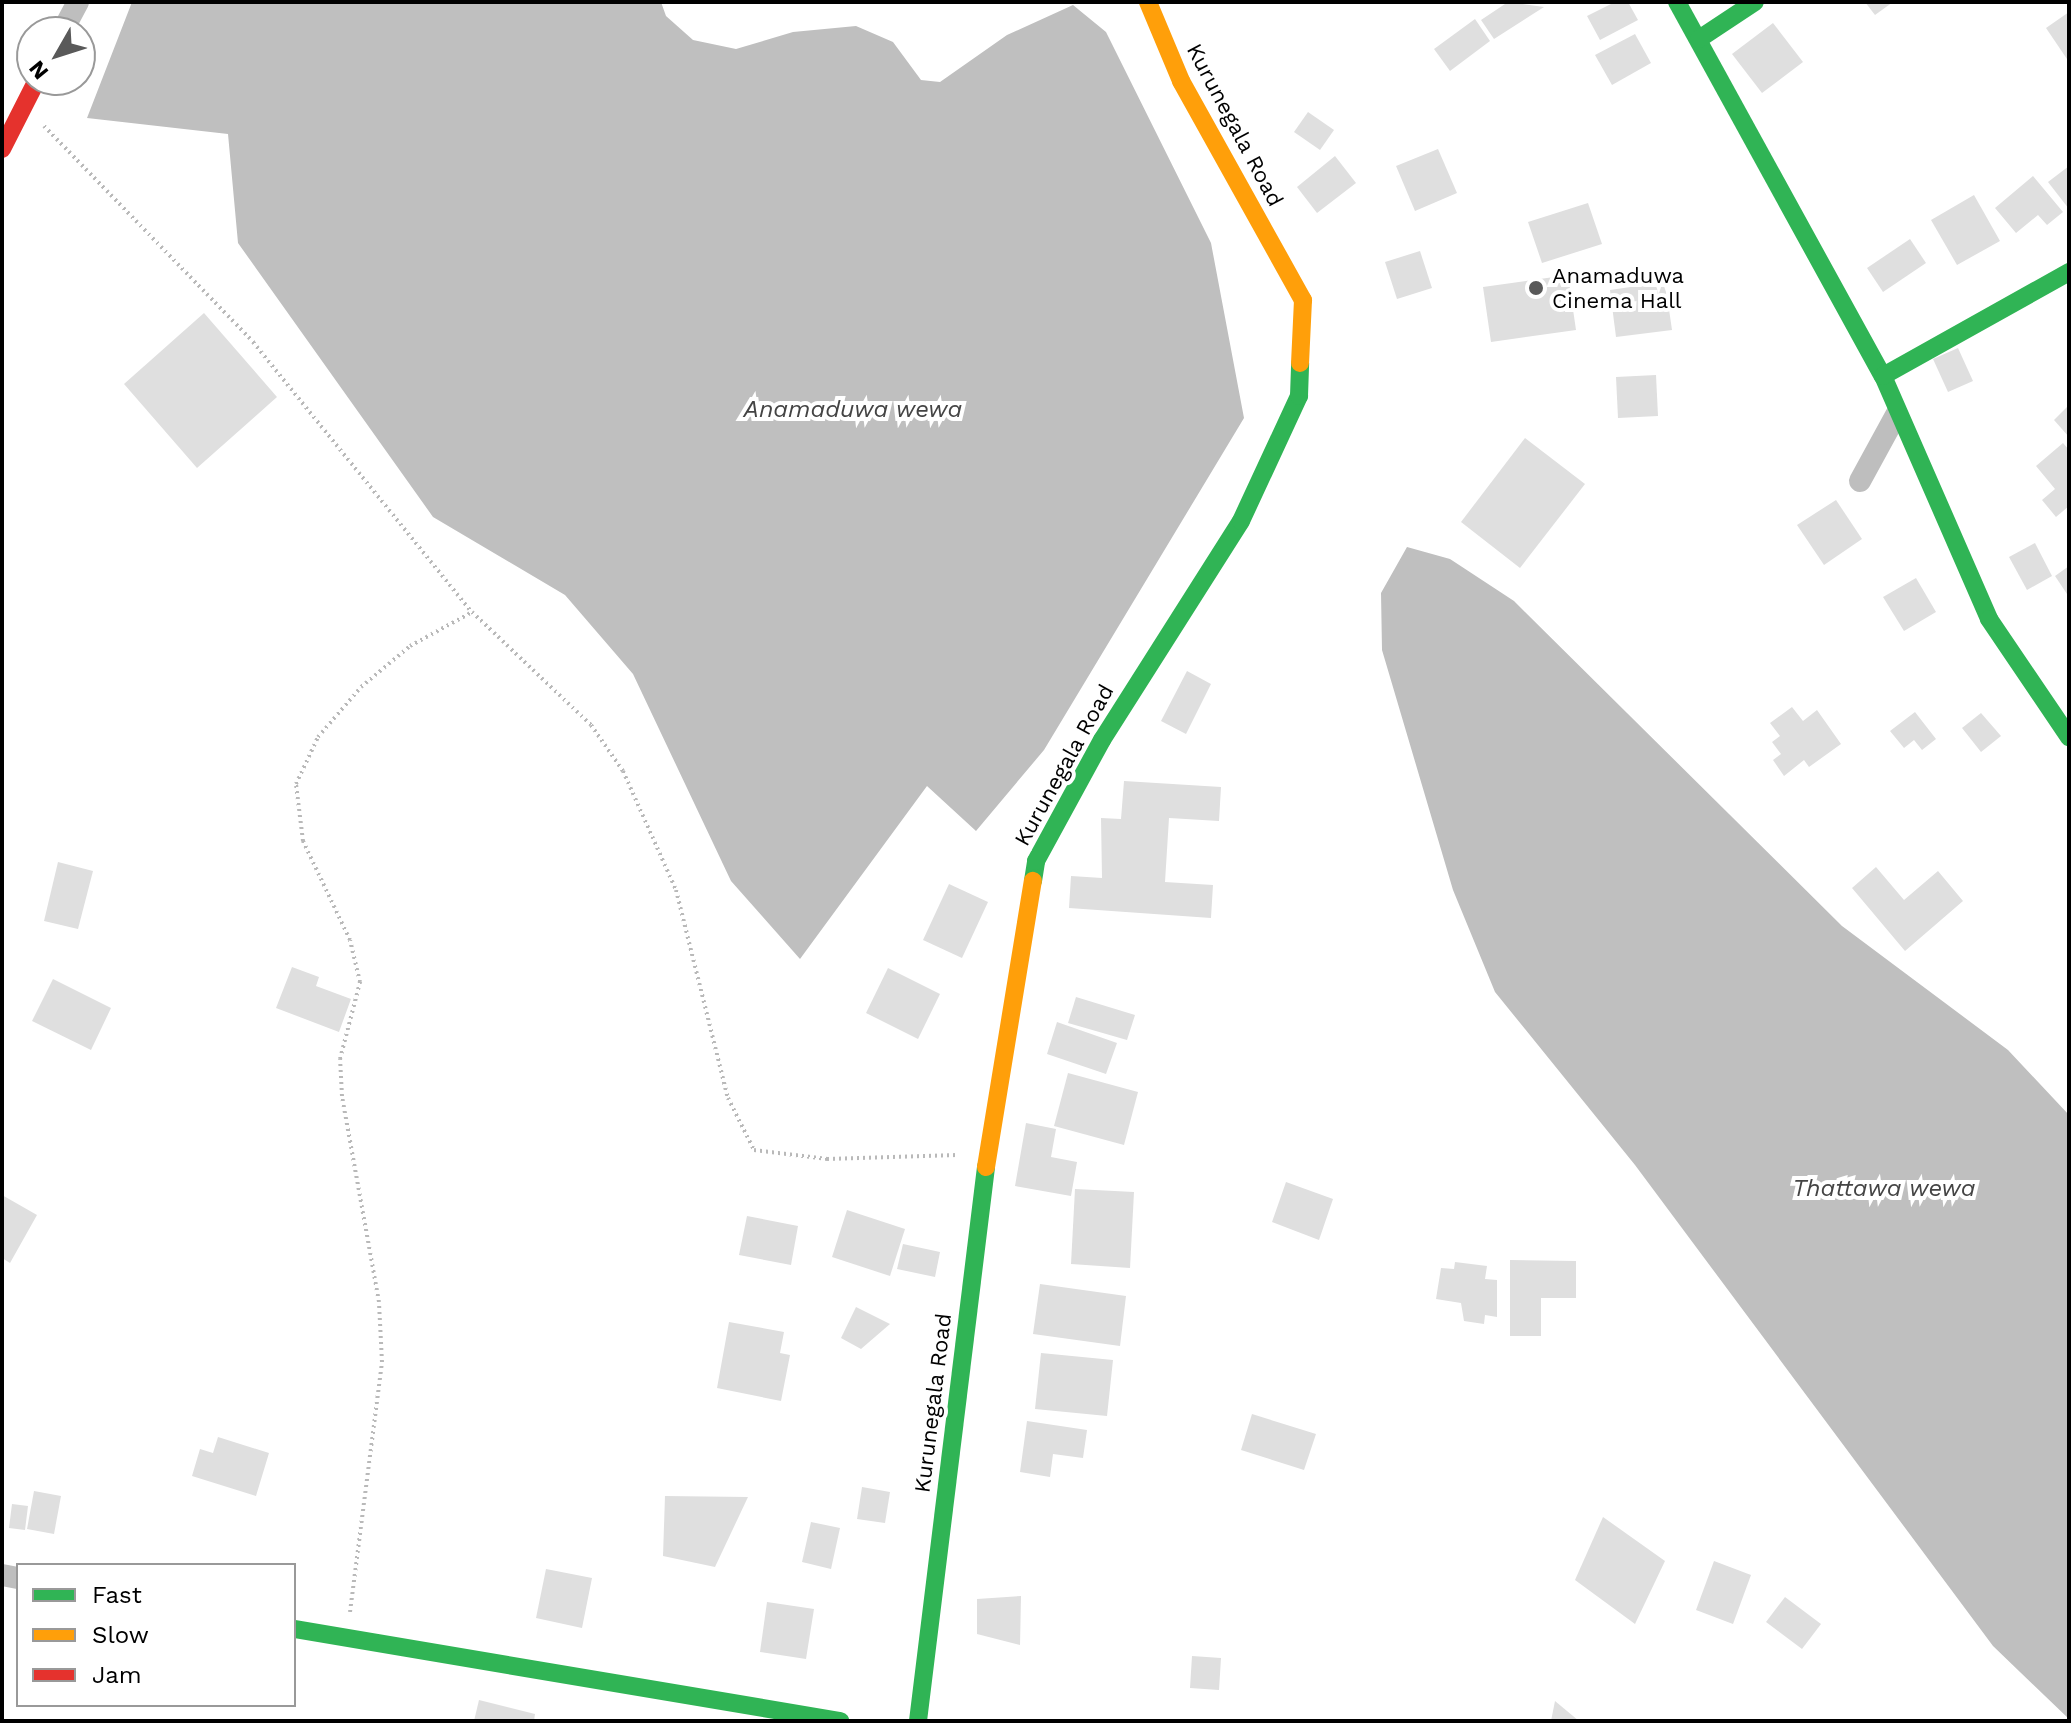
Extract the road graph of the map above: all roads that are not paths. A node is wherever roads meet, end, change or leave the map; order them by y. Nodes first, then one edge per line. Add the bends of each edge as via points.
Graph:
1 (1148, 2) edge
2 (1677, 2) edge
3 (1755, 2) edge
4 (1699, 39) junction
5 (29, 96) edge
6 (2, 149) edge
7 (2069, 272) edge
8 (1883, 376) junction
9 (1896, 415) junction
10 (1860, 481) dead end
11 (2069, 737) edge
12 (296, 1629) edge
13 (840, 1721) edge
14 (918, 1721) edge

1 - 14 main road, Kurunegala Road via 1181,81 1303,300 1299,396 1241,521 1102,740 1036,861 988,1153
2 - 4 main road
3 - 4 main road
4 - 8 main road
5 - 6 main road
7 - 8 main road
8 - 9 main road
9 - 10 street
9 - 11 main road via 1989,619
12 - 13 main road

